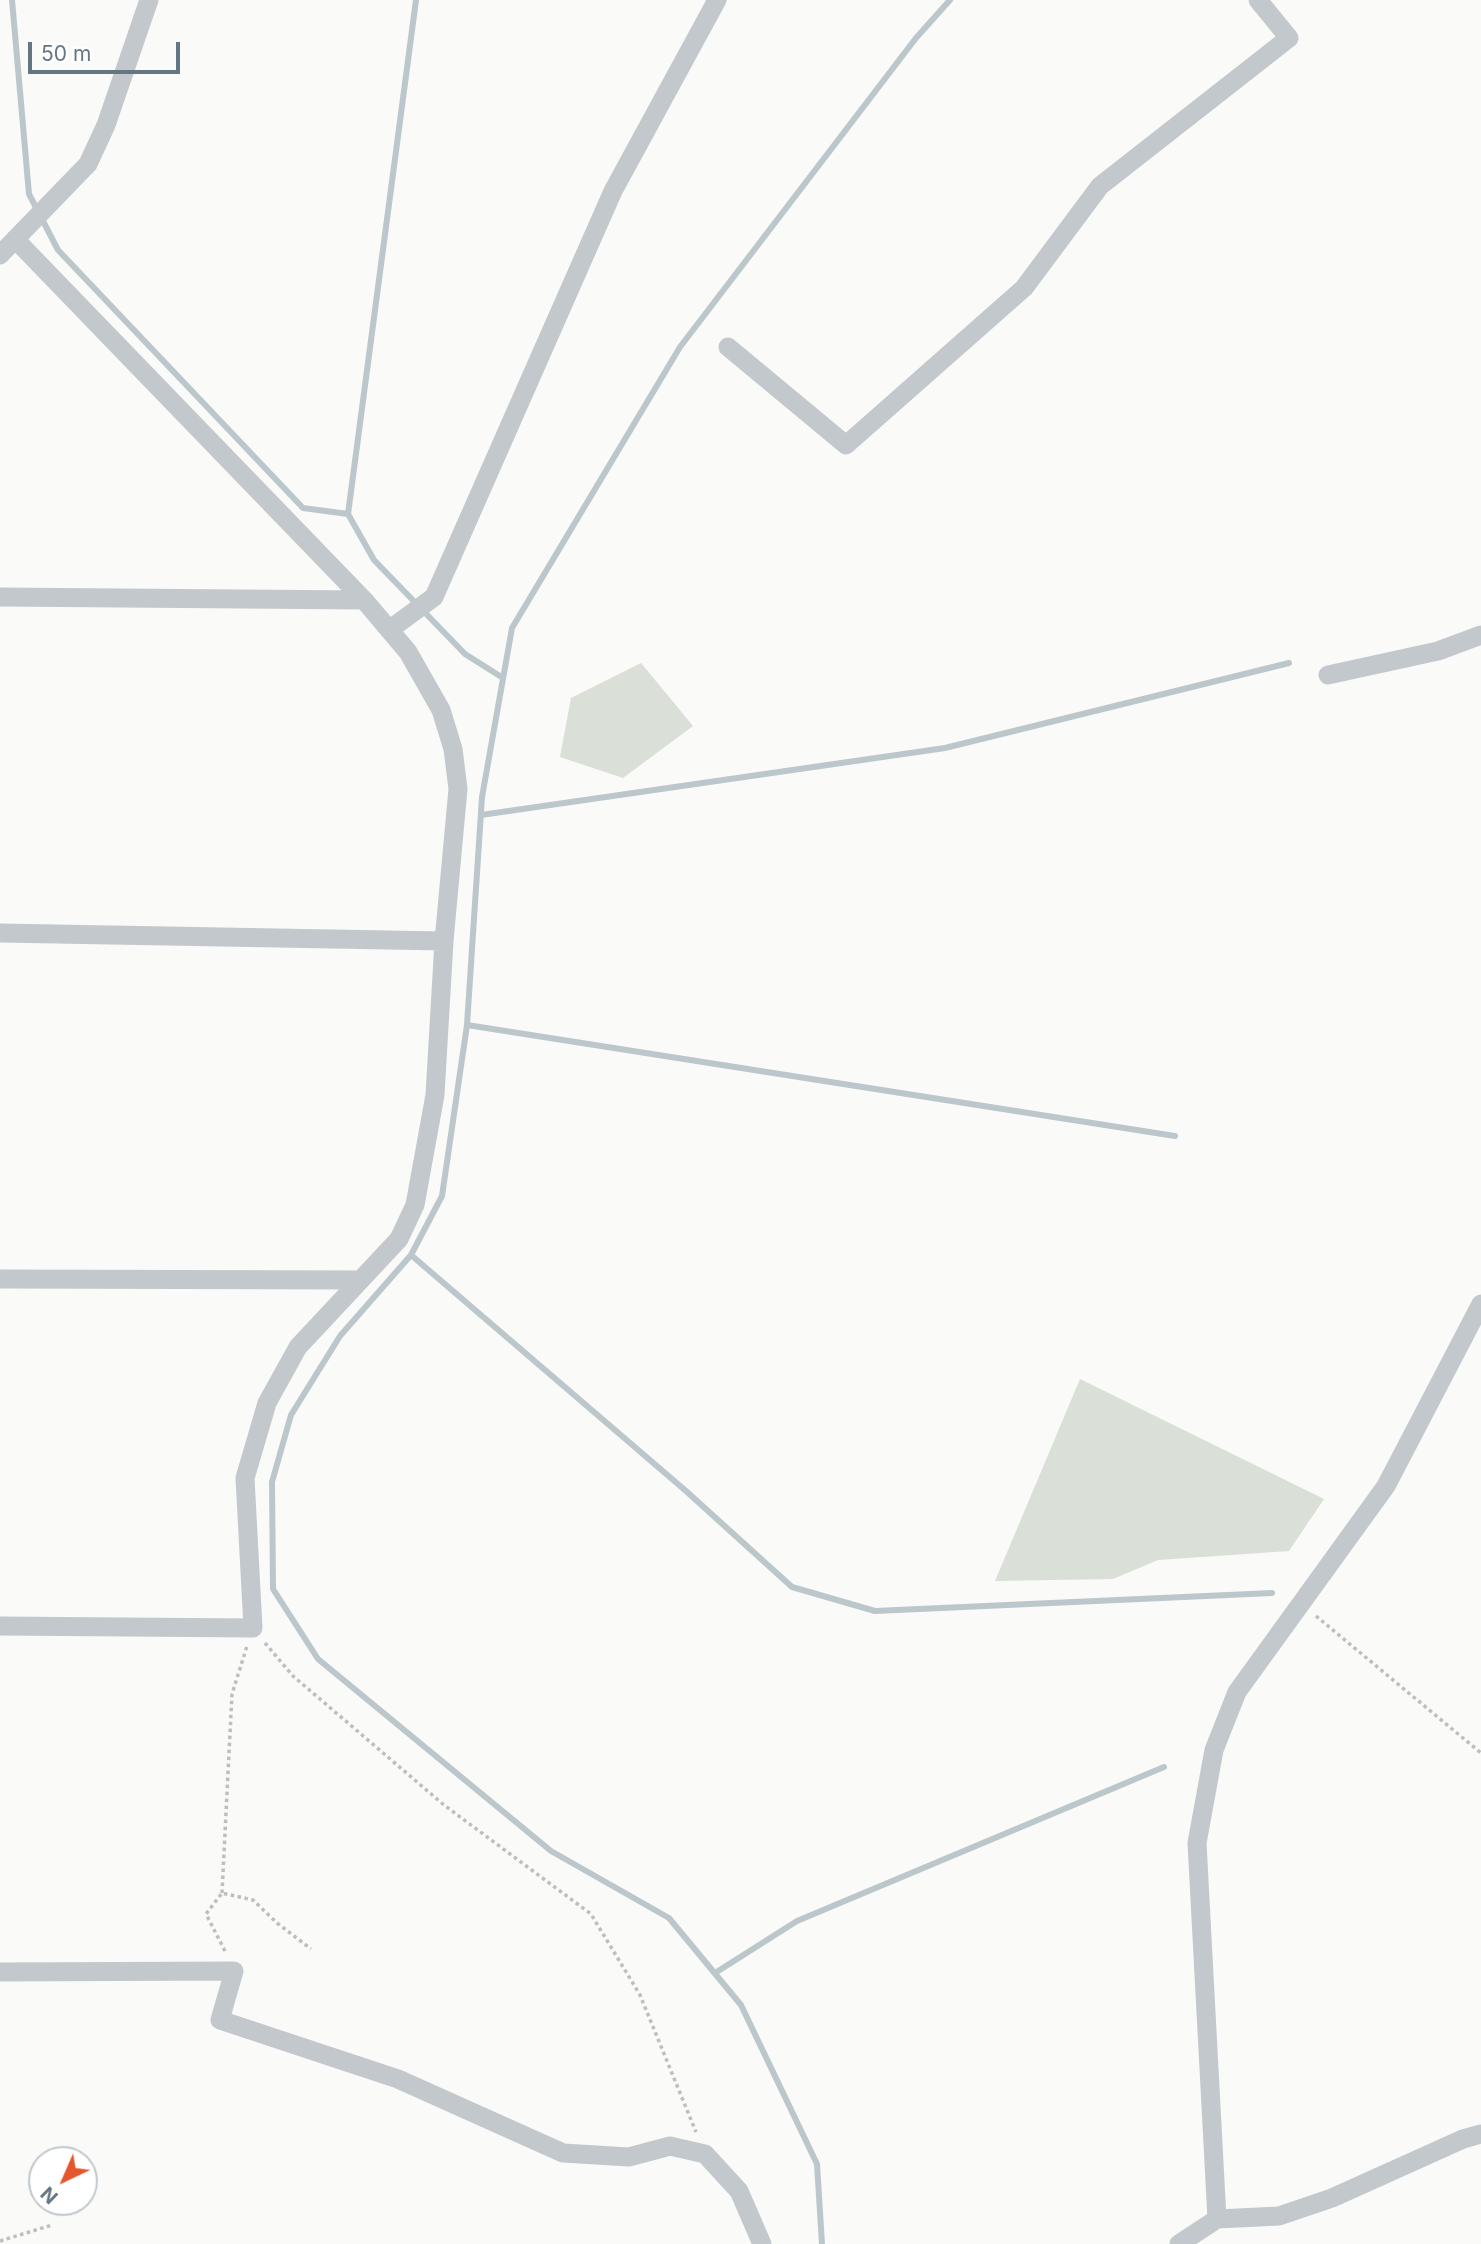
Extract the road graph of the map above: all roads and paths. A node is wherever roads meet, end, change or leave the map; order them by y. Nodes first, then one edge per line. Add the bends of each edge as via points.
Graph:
1 (149, 0) edge
2 (717, 0) edge
3 (1258, 0) edge
4 (15, 239) junction
5 (0, 255) edge
6 (728, 347) dead end
7 (0, 597) edge
8 (365, 600) junction
9 (389, 630) junction
10 (1481, 635) edge
11 (1328, 675) dead end
12 (0, 933) edge
13 (444, 941) junction
14 (0, 1279) edge
15 (359, 1280) junction
16 (1481, 1304) edge
17 (1301, 1603) junction
18 (0, 1626) edge
19 (253, 1628) junction
20 (1481, 1753) edge
21 (222, 1893) junction
22 (311, 1949) dead end
23 (234, 1971) junction
24 (0, 1972) edge
25 (1481, 2134) edge
26 (705, 2154) junction
27 (1217, 2219) junction
28 (52, 2225) dead end
29 (0, 2241) edge
30 (762, 2244) edge
31 (1179, 2244) edge

1 - 4 street via 88,164
2 - 9 street via 613,191 434,597
3 - 6 street via 1289,38 1100,186 1024,288 846,444
4 - 5 street
4 - 8 street
7 - 8 street
8 - 9 street
9 - 13 street via 408,652 441,710 453,749 458,789
10 - 11 street via 1438,652
12 - 13 street
13 - 15 street via 435,1095 415,1205 399,1239
14 - 15 street
15 - 19 street via 298,1347 267,1403 245,1478
16 - 17 street via 1386,1486
17 - 20 path
17 - 27 street via 1237,1692 1214,1750 1197,1843
18 - 19 street
19 - 21 path via 232,1694
19 - 26 path via 293,1676 444,1805 591,1914 640,1995
21 - 22 path via 253,1899
21 - 23 path via 206,1914
23 - 24 street
23 - 26 street via 220,2020 398,2079 563,2153 629,2157 670,2146
25 - 27 street via 1279,2216
26 - 30 street via 739,2191
27 - 31 street
28 - 29 path

